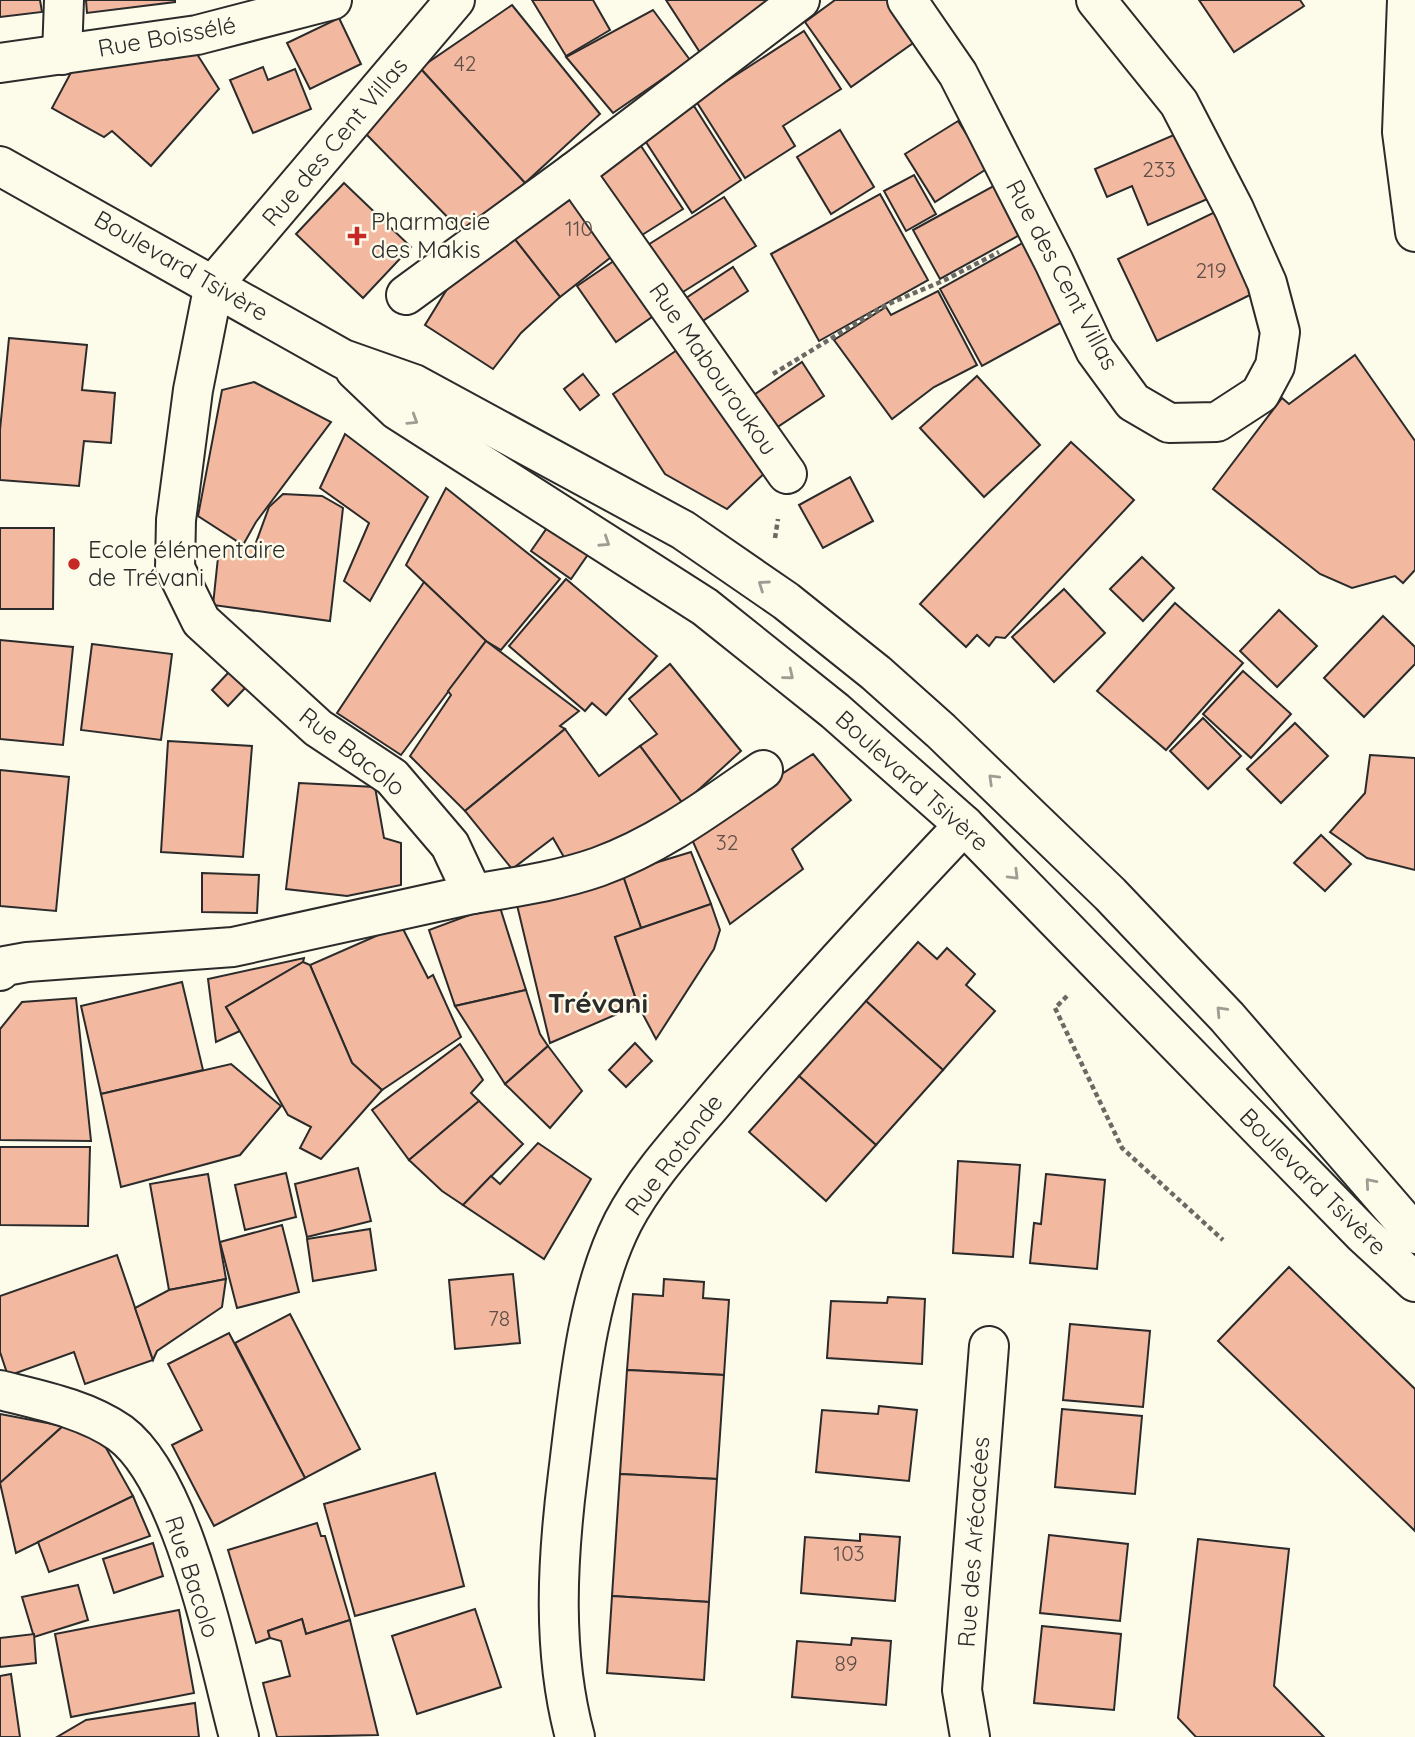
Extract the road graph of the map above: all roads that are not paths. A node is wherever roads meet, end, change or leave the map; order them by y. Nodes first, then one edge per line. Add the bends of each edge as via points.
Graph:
1 (64, 0) edge
2 (332, 0) edge
3 (456, 0) edge
4 (800, 0) edge
5 (907, 0) edge
6 (1096, 0) edge
7 (1406, 4) edge
8 (62, 55) junction
9 (0, 63) edge
10 (9, 170) edge
11 (574, 172) junction
12 (1415, 232) edge
13 (214, 284) junction
14 (406, 295) dead end
15 (343, 359) junction
16 (787, 474) road end
17 (941, 731) junction
18 (763, 770) dead end
19 (964, 825) junction
20 (473, 894) junction
21 (1143, 929) junction
22 (0, 971) edge
23 (1415, 1234) edge
24 (1415, 1282) edge
25 (989, 1346) dead end
26 (0, 1390) edge
27 (239, 1737) edge
28 (575, 1737) edge
29 (970, 1737) edge

1 - 8 street
2 - 8 street, Rue Boissélé via 197,35
3 - 13 street, Rue des Cent Villas
4 - 11 street
5 - 6 street, Rue des Cent Villas via 958,74 1095,350 1133,402 1169,423 1217,422 1260,394 1275,366 1280,332 1267,283 1179,103
7 - 12 street via 1402,132
8 - 9 street, Rue Boissélé
10 - 13 street, Boulevard Tsivère
11 - 14 street
11 - 16 street, Rue Mabouroukou
13 - 15 street, Boulevard Tsivère
13 - 20 street, Rue Bacolo via 193,390 176,520 175,568 201,621 318,728 392,777 450,845
17 -> 15 street, Boulevard Tsivère via 876,673 761,583 683,530 414,384
15 -> 19 street, Boulevard Tsivère via 397,410 705,607 835,711
17 - 19 street
21 -> 17 street, Boulevard Tsivère
18 - 20 street via 681,828 599,867 551,881
19 - 21 street via 1004,820 1077,891
19 -> 24 street, Boulevard Tsivère
19 - 28 street, Rue Rotonde via 802,997 659,1167 623,1222 585,1342 561,1528 559,1638
20 - 22 street via 233,947 27,962
23 -> 21 street, Boulevard Tsivère via 1227,1017
25 - 29 street, Rue des Arécacées via 962,1690
26 - 27 street, Rue Bacolo via 88,1417 120,1434 148,1462 183,1533

